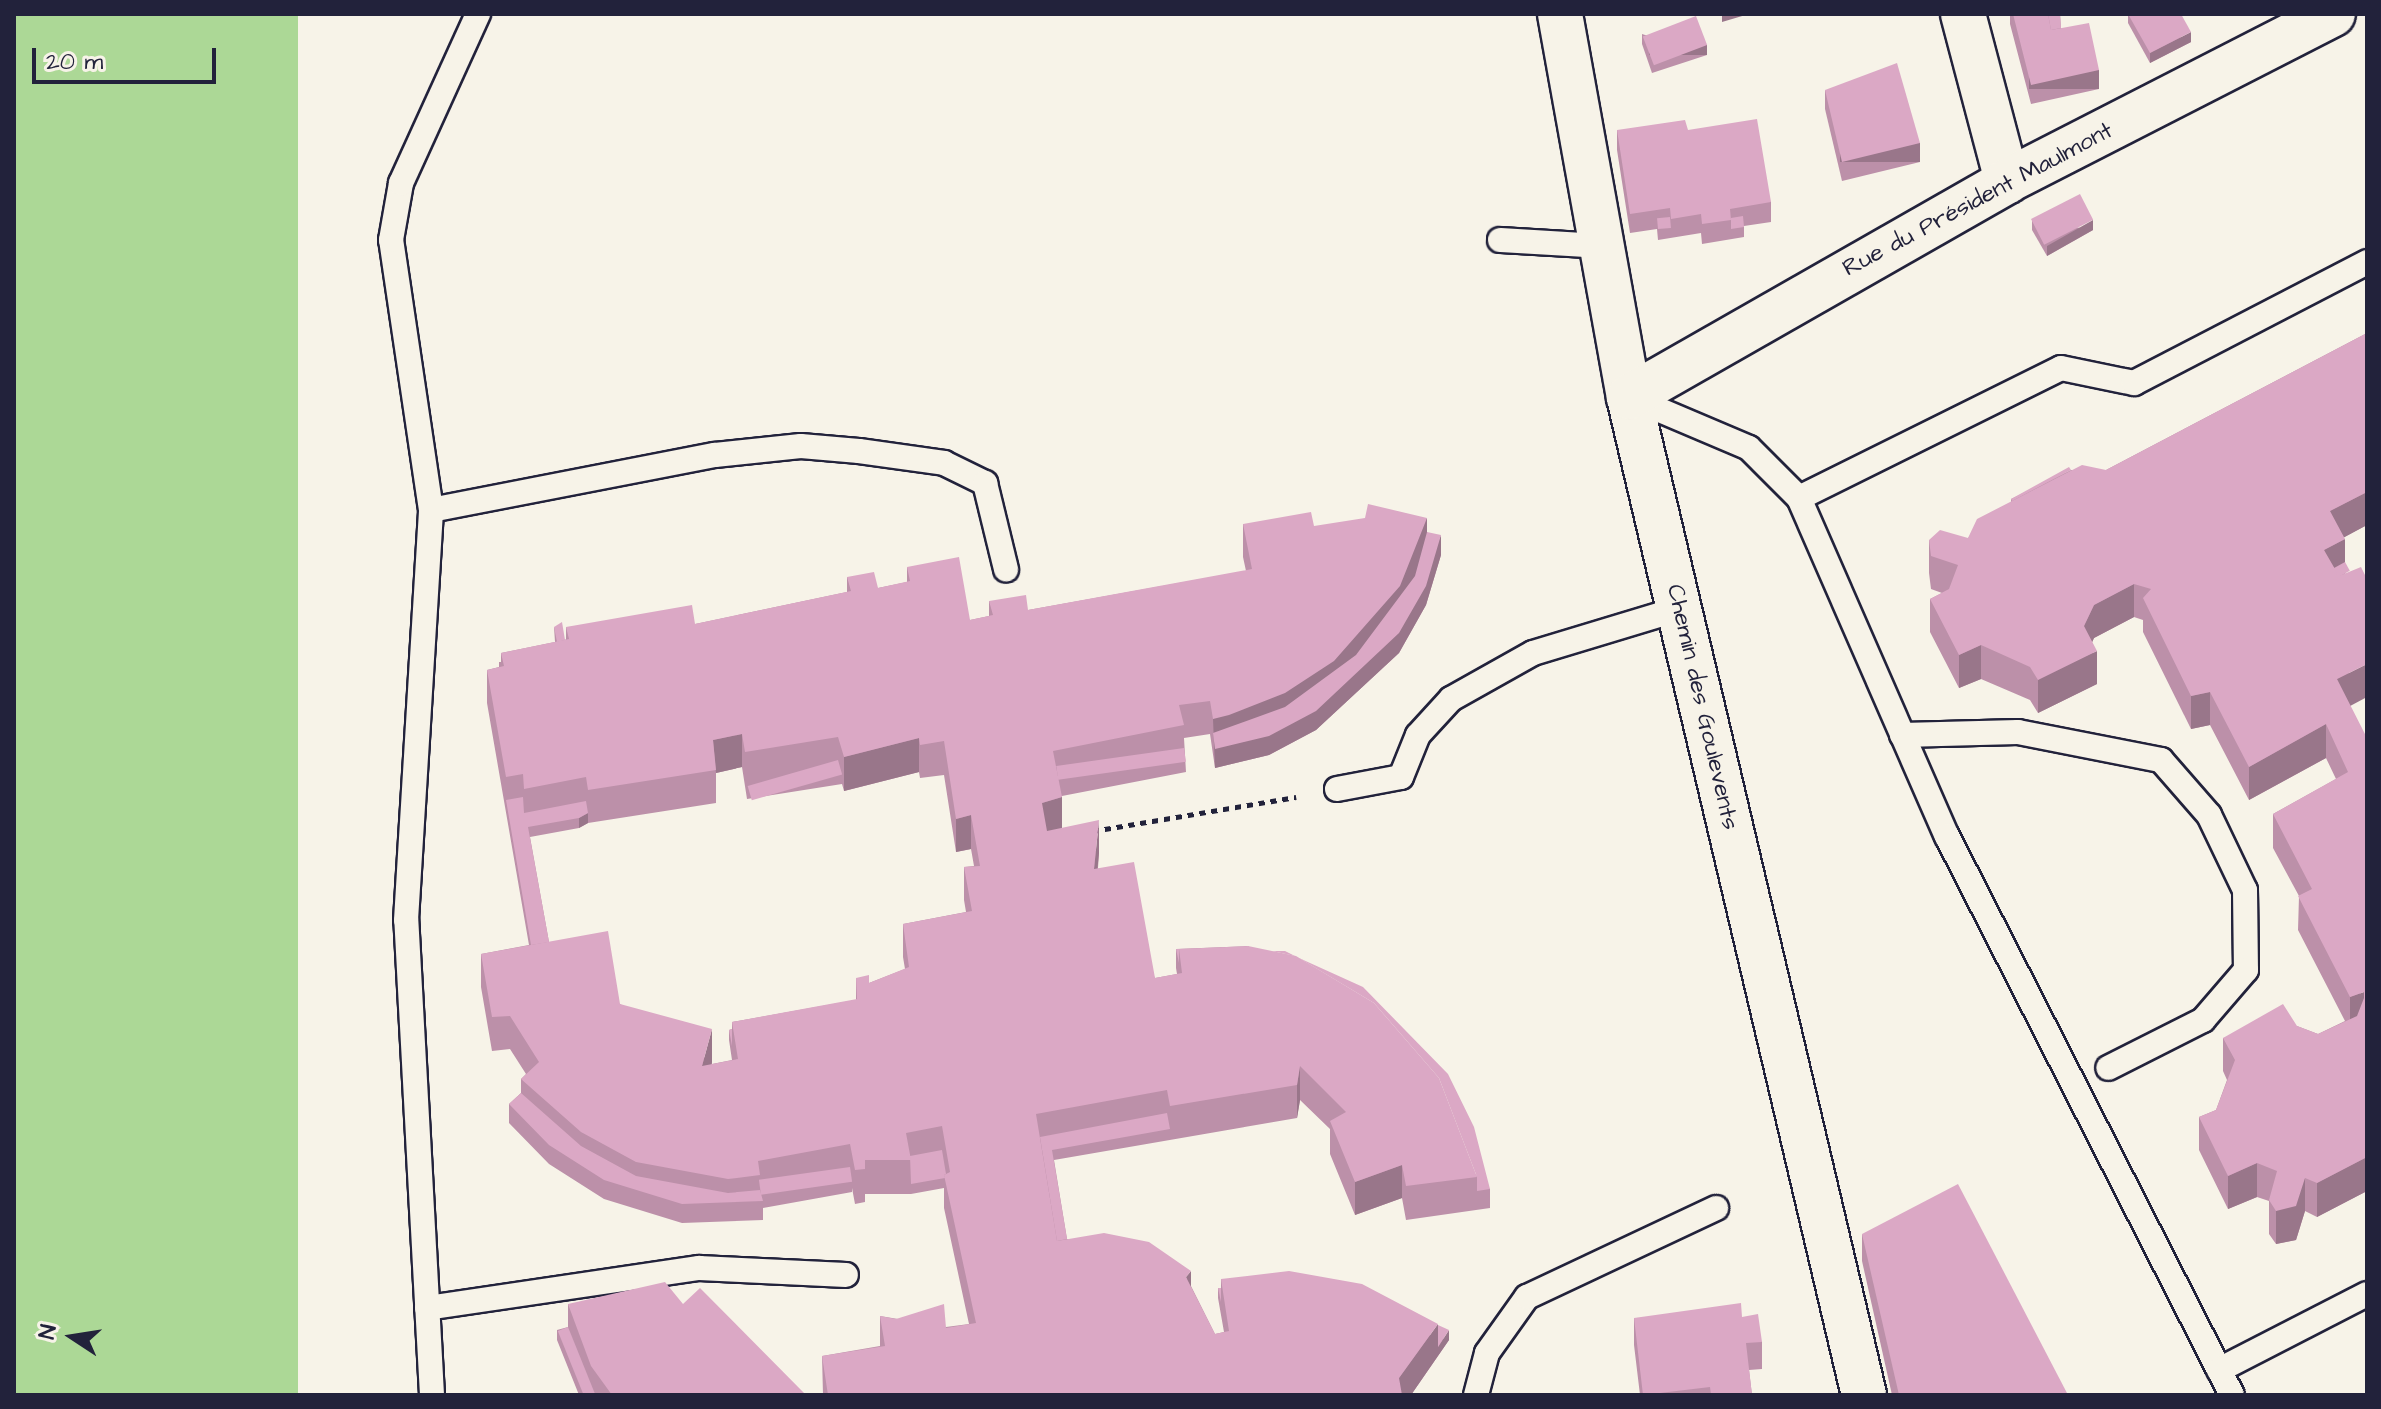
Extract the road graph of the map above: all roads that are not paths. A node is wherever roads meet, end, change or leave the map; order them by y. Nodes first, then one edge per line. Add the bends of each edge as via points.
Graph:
1 (478, 14) edge
2 (1560, 14) edge
3 (1963, 14) edge
4 (2333, 14) edge
5 (2007, 181) junction
6 (1500, 240) dead end
7 (1600, 246) junction
8 (2367, 262) edge
9 (1629, 397) junction
10 (1799, 498) junction
11 (431, 510) junction
12 (1006, 569) dead end
13 (1679, 609) junction
14 (1902, 735) junction
15 (1337, 789) road end
16 (2108, 1068) dead end
17 (1716, 1208) dead end
18 (846, 1275) dead end
19 (2367, 1294) edge
20 (427, 1308) junction
21 (2219, 1370) junction
22 (432, 1395) edge
23 (1476, 1395) edge
24 (1864, 1395) edge
25 (2232, 1395) edge

1 - 11 lane via 401,183 391,240
2 - 7 street, Chemin des Goulevents
3 - 5 street
4 - 5 street, Rue du Président Maulmont
5 - 9 street, Rue du Président Maulmont
6 - 7 lane
7 - 9 street, Chemin des Goulevents
8 - 10 lane via 2134,383 2061,368
9 - 10 lane via 1749,448
9 - 13 street, Chemin des Goulevents
10 - 14 lane
11 - 12 lane via 715,455 801,446 859,451 944,463 985,483
11 - 20 lane via 406,920
13 - 15 lane via 1533,653 1451,699 1418,735 1401,777
13 - 24 street, Chemin des Goulevents
14 - 16 lane via 2018,732 2161,760 2209,815 2245,890 2246,970 2203,1020
14 - 21 lane
17 - 23 lane via 1527,1297 1487,1353
18 - 20 lane via 699,1268
19 - 21 lane
20 - 22 lane
21 - 25 lane

